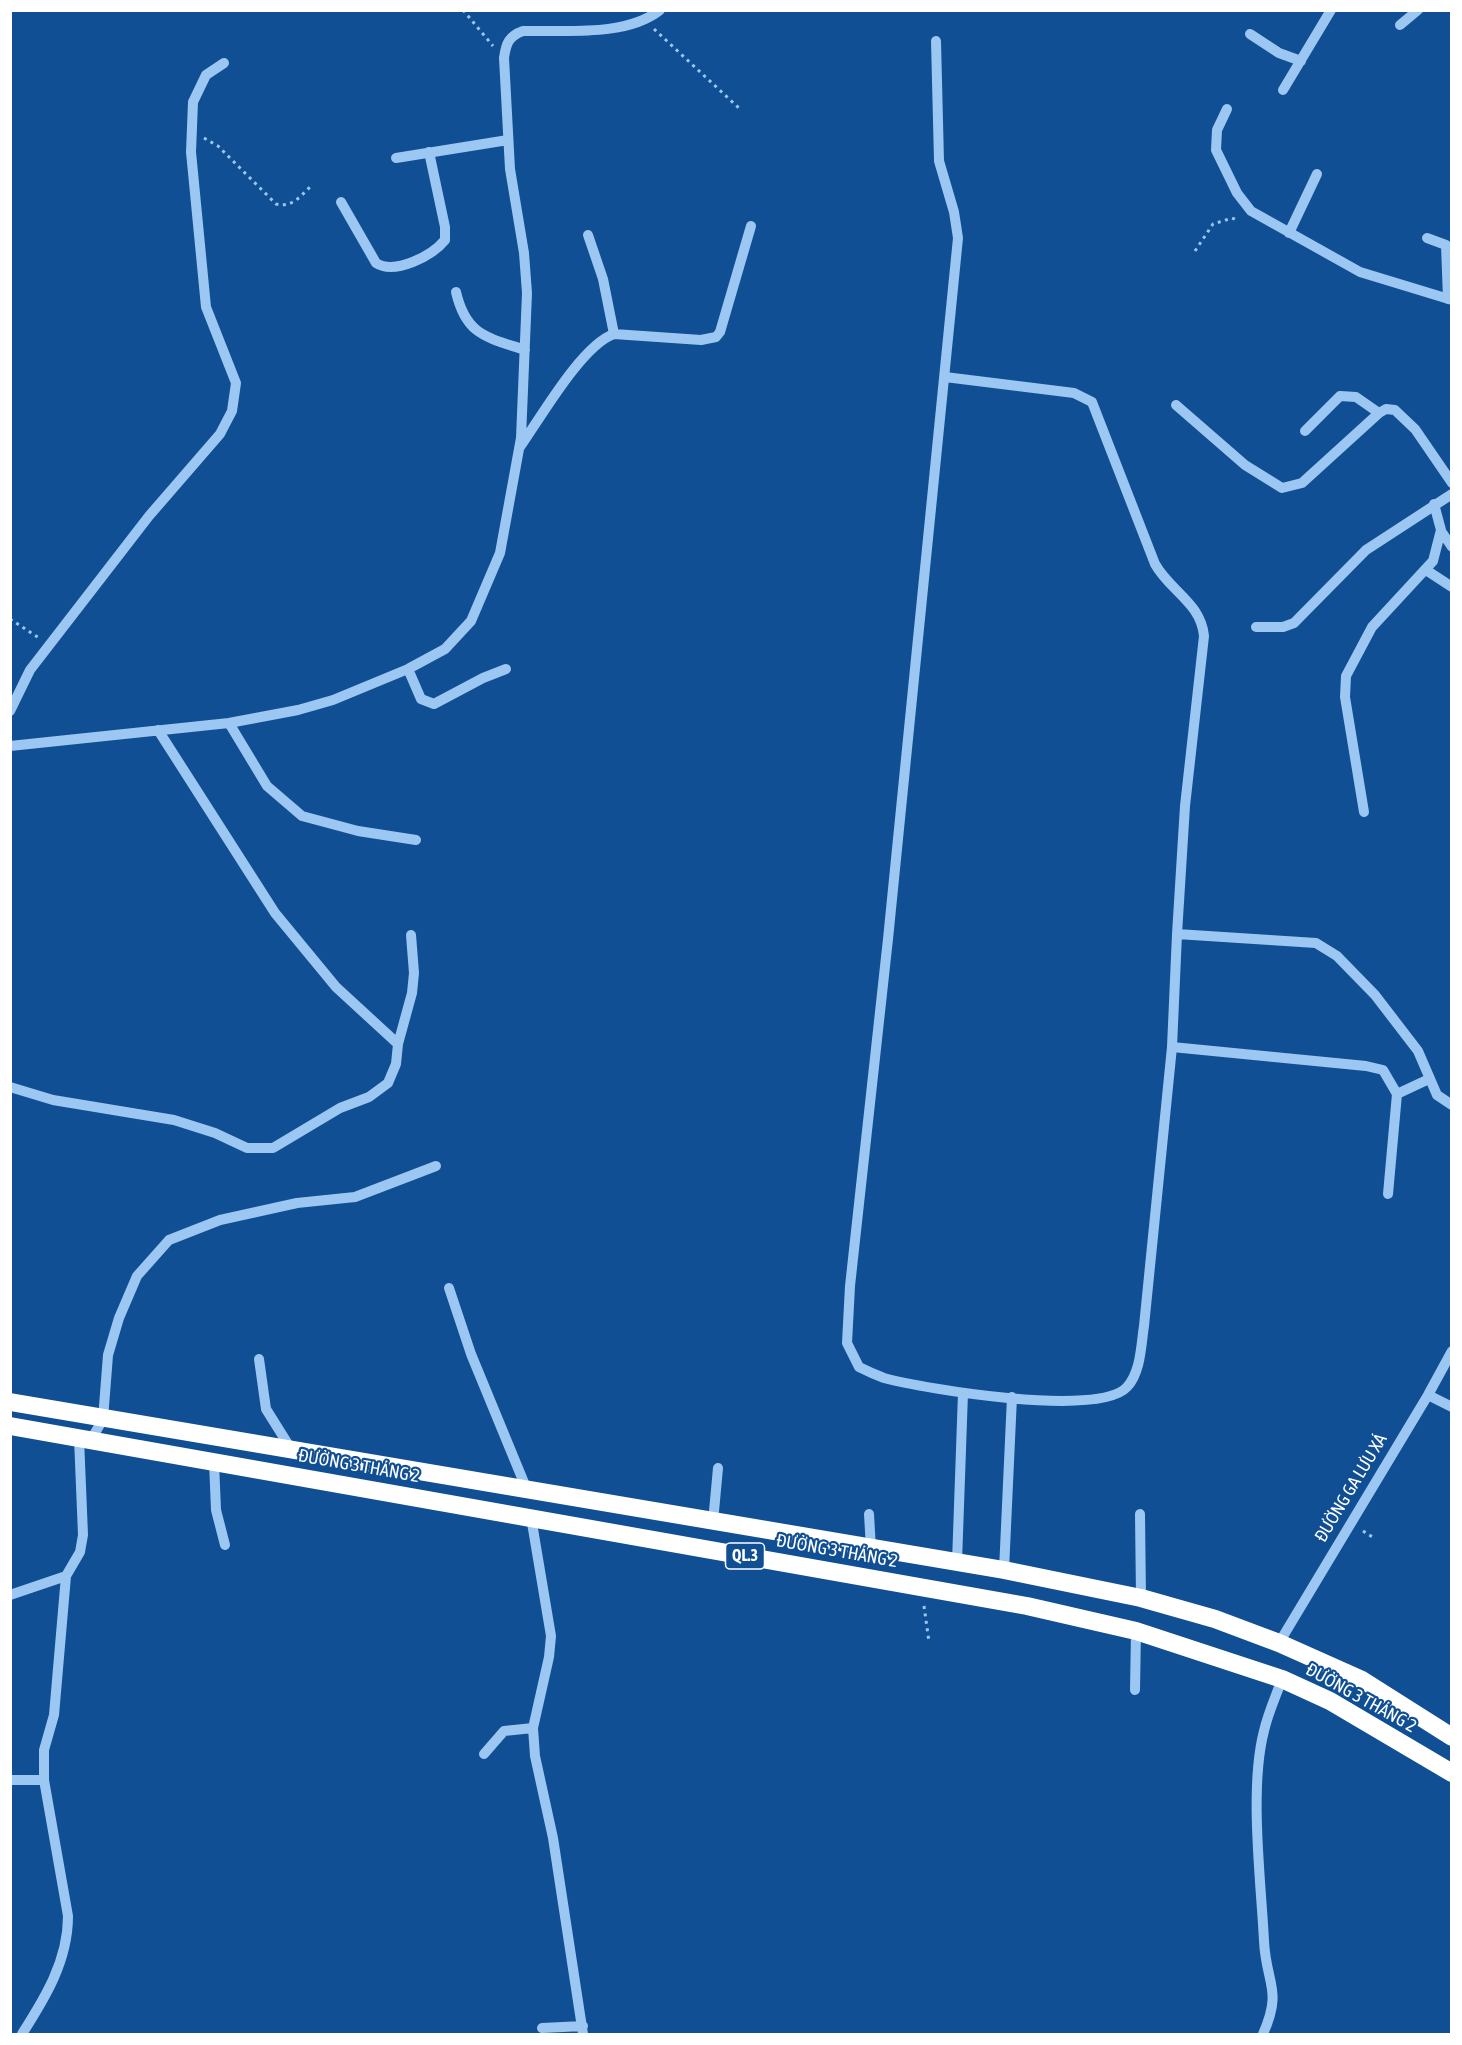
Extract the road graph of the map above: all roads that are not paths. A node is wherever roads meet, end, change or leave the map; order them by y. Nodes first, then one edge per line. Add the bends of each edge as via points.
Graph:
1 (660, 10) edge
2 (1331, 10) edge
3 (1418, 10) edge
4 (1400, 25) dead end
5 (1250, 34) dead end
6 (936, 41) dead end
7 (1301, 61) junction
8 (224, 63) dead end
9 (1283, 90) dead end
10 (1227, 109) dead end
11 (508, 140) junction
12 (429, 152) junction
13 (396, 158) dead end
14 (1317, 174) dead end
15 (341, 202) dead end
16 (751, 226) dead end
17 (1289, 233) junction
18 (588, 235) dead end
19 (1427, 238) dead end
20 (456, 292) dead end
21 (1450, 300) edge
22 (614, 333) junction
23 (525, 350) junction
24 (945, 377) junction
25 (1176, 405) dead end
26 (1379, 413) junction
27 (1305, 431) dead end
28 (520, 447) junction
29 (1452, 483) edge
30 (1452, 494) edge
31 (1434, 504) junction
32 (1441, 530) junction
33 (1452, 547) edge
34 (1426, 570) junction
35 (1452, 587) edge
36 (1256, 627) dead end
37 (408, 669) junction
38 (506, 669) dead end
39 (10, 711) edge
40 (229, 723) junction
41 (158, 730) junction
42 (10, 746) edge
43 (1364, 812) dead end
44 (416, 840) dead end
45 (1177, 934) junction
46 (411, 935) dead end
47 (398, 1044) junction
48 (1172, 1047) junction
49 (1430, 1079) junction
50 (10, 1087) edge
51 (1397, 1094) junction
52 (1452, 1105) edge
53 (436, 1166) dead end
54 (1388, 1194) dead end
55 (449, 1288) dead end
56 (1452, 1351) edge
57 (259, 1359) dead end
58 (963, 1393) junction
59 (1428, 1395) junction
60 (1012, 1397) junction
61 (10, 1402) edge
62 (1452, 1407) edge
63 (103, 1419) junction
64 (10, 1426) edge
65 (85, 1439) junction
66 (291, 1450) junction
67 (214, 1462) junction
68 (718, 1468) dead end
69 (527, 1490) junction
70 (869, 1514) dead end
71 (1140, 1514) dead end
72 (531, 1517) junction
73 (713, 1522) junction
74 (225, 1545) dead end
75 (871, 1549) junction
76 (957, 1562) junction
77 (1004, 1570) junction
78 (66, 1576) junction
79 (10, 1595) edge
80 (1141, 1598) junction
81 (1136, 1631) junction
82 (1279, 1642) junction
83 (1303, 1653) junction
84 (1282, 1679) junction
85 (1135, 1690) dead end
86 (532, 1728) junction
87 (1452, 1737) edge
88 (484, 1754) dead end
89 (1452, 1773) edge
90 (10, 1779) edge
91 (44, 1780) junction
92 (542, 2028) dead end
93 (583, 2030) edge
94 (22, 2034) edge
95 (1263, 2034) edge

1 - 11 street via 646,21 624,28 523,31 510,38 504,58
2 - 7 street
3 - 4 street
5 - 7 street
6 - 24 street via 939,161 957,238
7 - 9 street
8 - 39 street via 206,75 199,86 193,102 191,135 206,307 236,383 234,403 220,434 149,516 30,670
10 - 17 street via 1215,139 1220,160 1251,211
11 - 12 street
11 - 23 street via 524,253
12 - 13 street
12 - 15 street via 445,226 445,240 439,247 396,268 384,268 376,263
14 - 17 street
16 - 22 street via 716,337 701,340
17 - 21 street via 1360,272
18 - 22 street via 603,279
19 - 21 street via 1446,246
20 - 23 street via 461,314 474,330
22 - 28 street via 596,343
23 - 28 street
24 - 45 street via 1074,393 1092,402 1155,564 1163,579 1203,620
24 - 58 street via 847,1342 859,1367 882,1377
25 - 26 street via 1245,465 1282,488 1302,483
26 - 27 street via 1356,398 1340,396
26 - 29 street via 1395,410 1402,414
28 - 37 street via 500,553 471,621 445,650
30 - 31 street
31 - 32 street
31 - 36 street via 1358,557 1294,623
32 - 33 street
32 - 34 street via 1438,551
34 - 35 street
34 - 43 street via 1372,627 1346,676 1347,707
37 - 38 street via 421,699 434,704
37 - 40 street via 324,702
40 - 41 street
40 - 44 street via 267,786 302,816 358,831
41 - 42 street
41 - 47 street via 275,913 336,987
45 - 48 street
45 - 49 street via 1316,943 1323,947 1375,995 1418,1052
46 - 47 street via 412,993
47 - 50 street via 396,1064 388,1083 273,1148 247,1148 174,1120 53,1100
48 - 51 street via 1366,1066 1383,1070
48 - 60 street via 1136,1372 1127,1388 1108,1399 1069,1402
49 - 51 street
49 - 52 street via 1437,1095
51 - 54 street
53 - 63 street via 355,1197 297,1203 220,1220 169,1240 137,1276 119,1318 108,1355
55 - 69 street via 471,1354
56 - 59 street, ĐƯỜNG GA LƯU XÁ
57 - 66 street via 266,1409
58 - 60 street
58 - 76 street
59 - 62 street
59 - 82 street, ĐƯỜNG GA LƯU XÁ
60 - 77 street
61 - 63 highway, ĐƯỜNG 3 THÁNG 2 / QL.3
63 - 65 street
63 - 66 highway, ĐƯỜNG 3 THÁNG 2 / QL.3
64 - 65 highway, ĐƯỜNG 3 THÁNG 2 / QL.3
65 - 67 highway, ĐƯỜNG 3 THÁNG 2 / QL.3
65 - 78 street via 83,1535 80,1552
66 - 69 highway, ĐƯỜNG 3 THÁNG 2 / QL.3
67 - 72 highway, ĐƯỜNG 3 THÁNG 2 / QL.3
67 - 74 street via 216,1510
68 - 73 street
69 - 73 highway, ĐƯỜNG 3 THÁNG 2 / QL.3
70 - 75 street
71 - 80 street
72 - 81 highway, ĐƯỜNG 3 THÁNG 2 / QL.3 via 1027,1606
72 - 86 street via 551,1636
73 - 75 highway, ĐƯỜNG 3 THÁNG 2 / QL.3
75 - 76 highway, ĐƯỜNG 3 THÁNG 2 / QL.3
76 - 77 highway, ĐƯỜNG 3 THÁNG 2 / QL.3
77 - 80 highway, ĐƯỜNG 3 THÁNG 2 / QL.3
78 - 79 street
78 - 91 street via 54,1715 44,1750
80 - 82 highway, ĐƯỜNG 3 THÁNG 2 / QL.3
81 - 84 highway, ĐƯỜNG 3 THÁNG 2 / QL.3
81 - 85 street
82 - 83 highway, ĐƯỜNG 3 THÁNG 2 / QL.3
83 - 84 highway
83 - 87 highway, ĐƯỜNG 3 THÁNG 2 / QL.3 via 1362,1680
84 - 89 highway, ĐƯỜNG 3 THÁNG 2 / QL.3 via 1330,1701
84 - 95 street via 1263,1732 1258,1786 1264,1948 1274,1997
86 - 88 street via 504,1731
86 - 93 street
90 - 91 street
91 - 94 street via 68,1916 68,1938 50,1989
92 - 93 street

